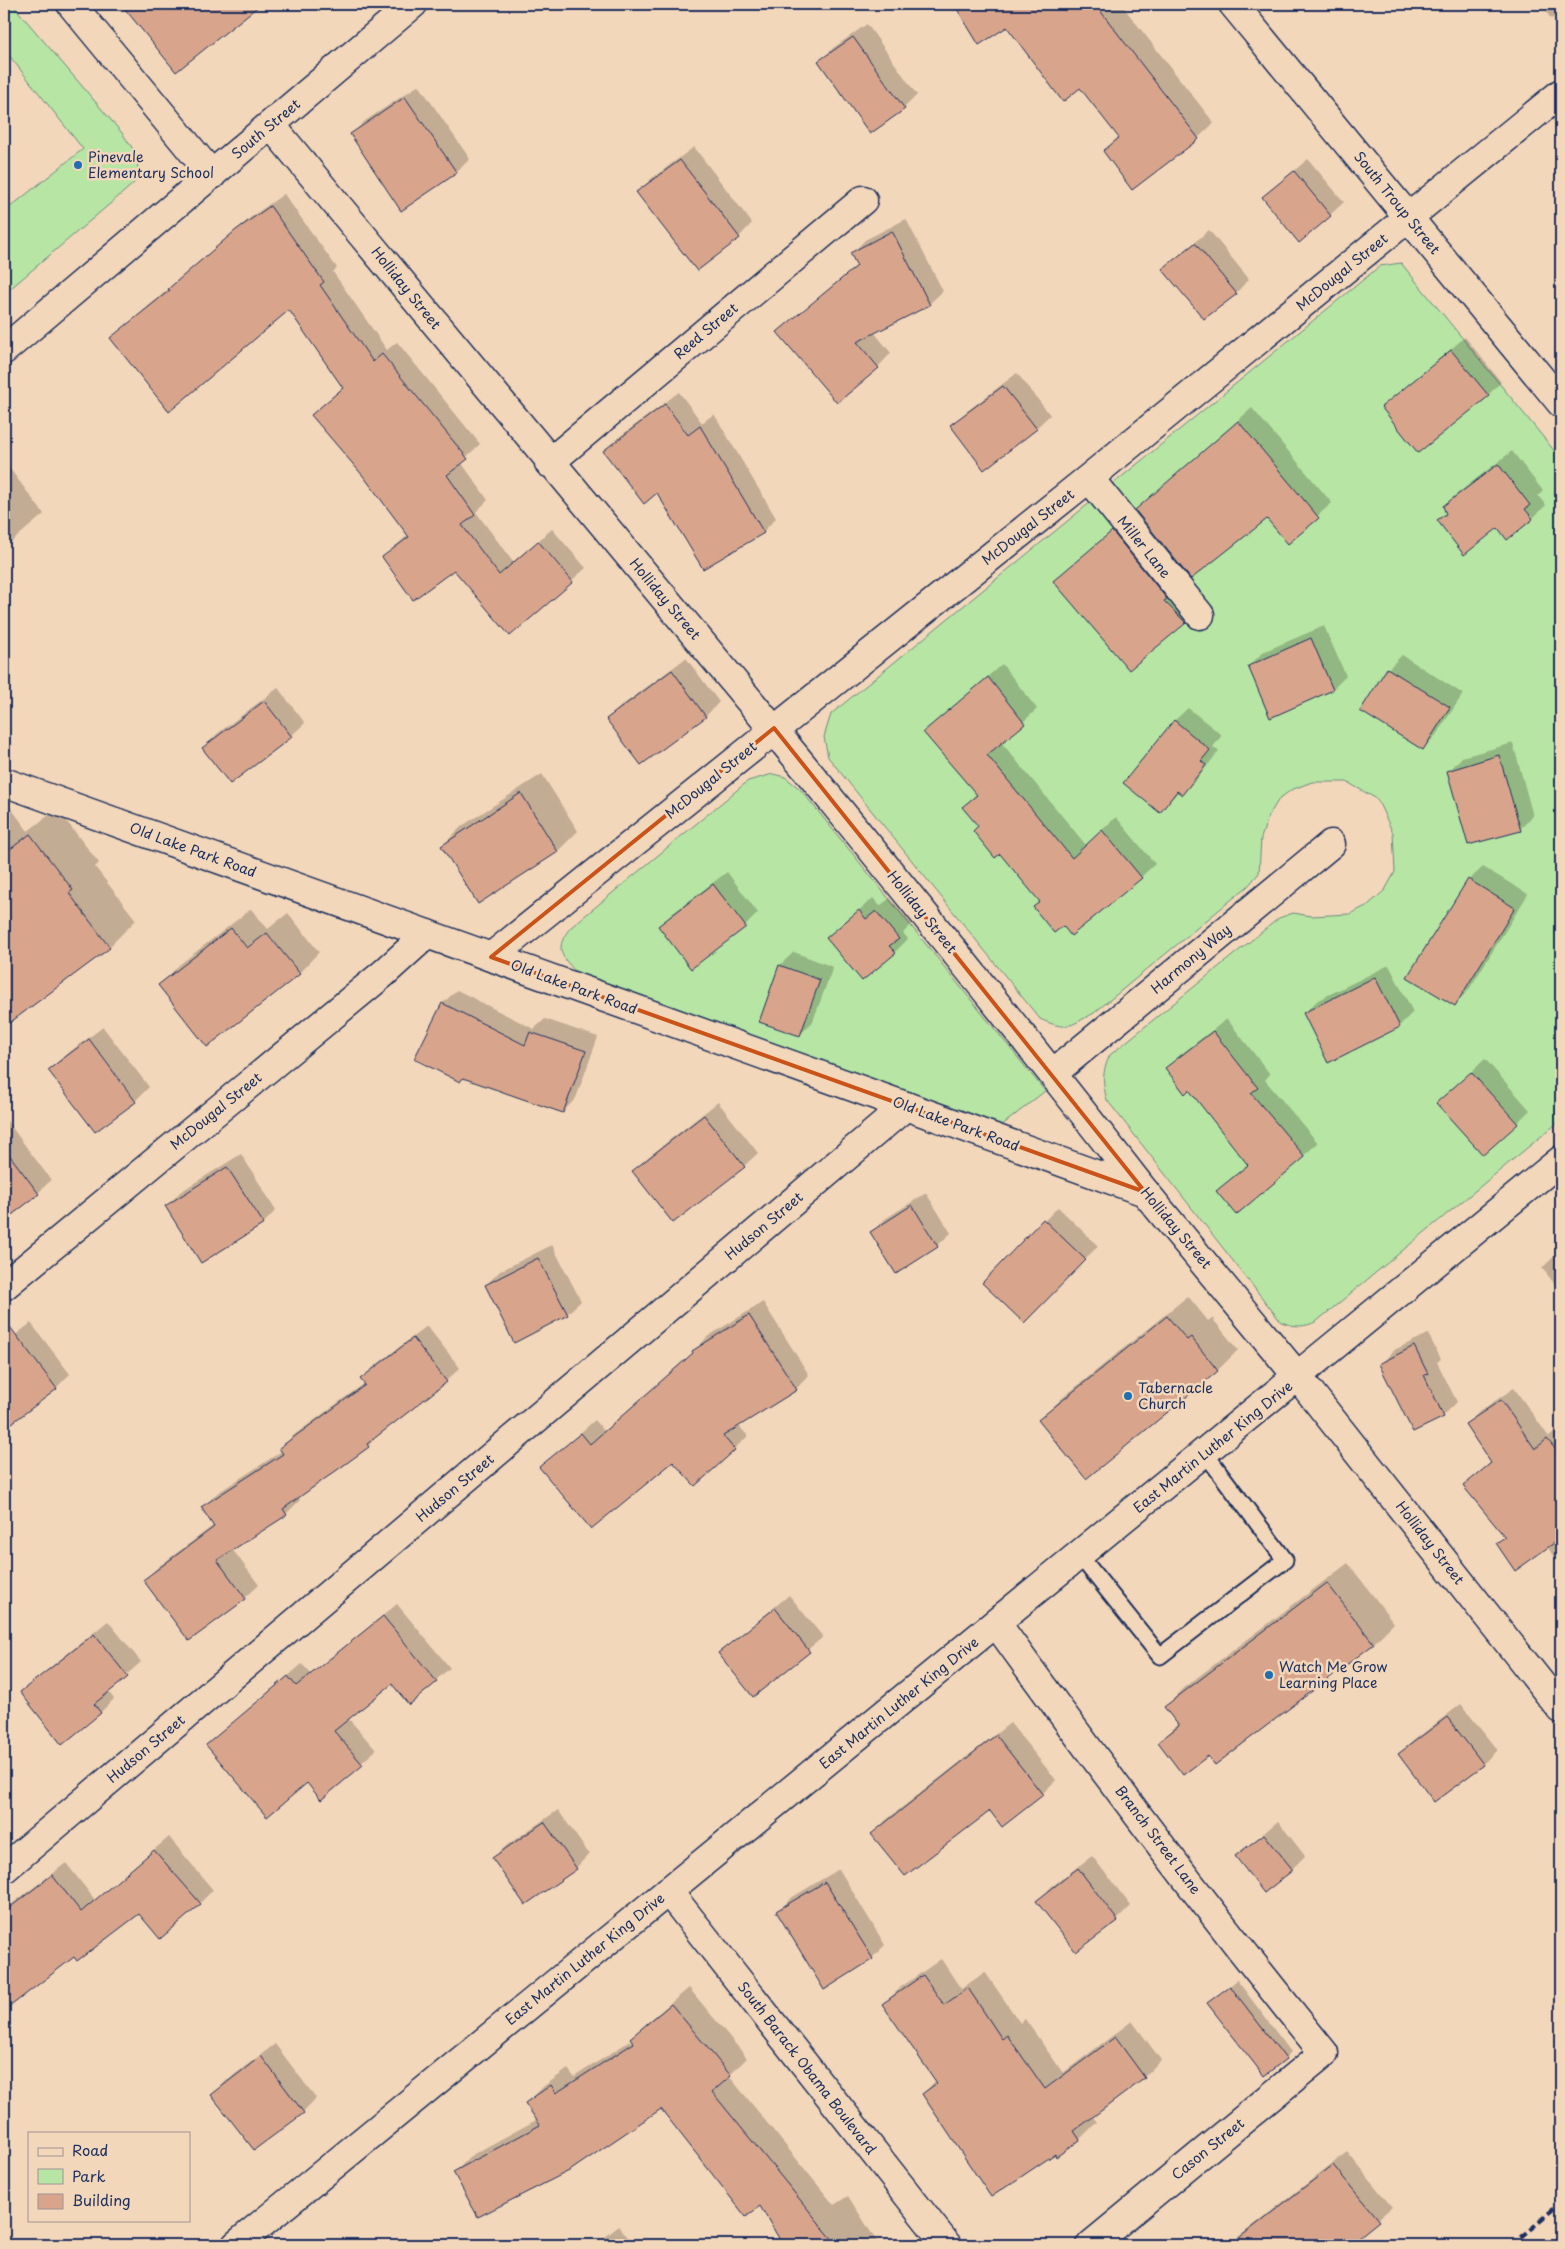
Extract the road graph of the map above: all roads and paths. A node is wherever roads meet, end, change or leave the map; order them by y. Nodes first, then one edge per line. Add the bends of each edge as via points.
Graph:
1 (71, 4) edge
2 (413, 4) edge
3 (1233, 4) edge
4 (1561, 93) edge
5 (271, 125) junction
6 (212, 175) junction
7 (863, 200) dead end
8 (1410, 218) junction
9 (4, 350) edge
10 (1561, 403) edge
11 (549, 463) junction
12 (1089, 478) junction
13 (1200, 615) dead end
14 (774, 728) junction
15 (4, 782) edge
16 (1331, 844) dead end
17 (427, 934) junction
18 (491, 957) junction
19 (1052, 1074) junction
20 (906, 1106) junction
21 (1561, 1160) edge
22 (1145, 1192) junction
23 (4, 1286) edge
24 (1298, 1377) junction
25 (1205, 1453) junction
26 (1080, 1556) junction
27 (997, 1624) junction
28 (1561, 1709) edge
29 (4, 1869) edge
30 (668, 1891) junction
31 (1324, 2053) joint
32 (236, 2245) edge
33 (946, 2245) edge
34 (1091, 2245) edge

1 - 6 street
2 - 5 street, South Street
3 - 8 street, South Troup Street
4 - 8 street, McDougal Street
5 - 6 street, South Street
5 - 11 street, Holliday Street
6 - 9 street, South Street
7 - 11 street, Reed Street
8 - 10 street, South Troup Street
8 - 12 street, McDougal Street
11 - 14 street, Holliday Street
12 - 13 street, Miller Lane
12 - 14 street, McDougal Street
14 - 18 street, McDougal Street
14 - 19 street, Holliday Street
15 - 17 street, Old Lake Park Road
16 - 19 street, Harmony Way
17 - 18 street, Old Lake Park Road
17 - 23 street, McDougal Street via 377,979
18 - 20 street, Old Lake Park Road
19 - 22 street, Holliday Street
20 - 22 street, Old Lake Park Road
20 - 29 street, Hudson Street
21 - 24 street, East Martin Luther King Drive
22 - 24 street, Holliday Street
24 - 25 street, East Martin Luther King Drive
24 - 28 street, Holliday Street
25 - 26 street, East Martin Luther King Drive
25 - 26 lane via 1285,1560 1160,1656
26 - 27 street, East Martin Luther King Drive
27 - 30 street, East Martin Luther King Drive
27 - 31 street, Branch Street Lane via 1247,1957
30 - 32 street, East Martin Luther King Drive
30 - 33 street, South Barack Obama Boulevard
31 - 34 street, Cason Street

